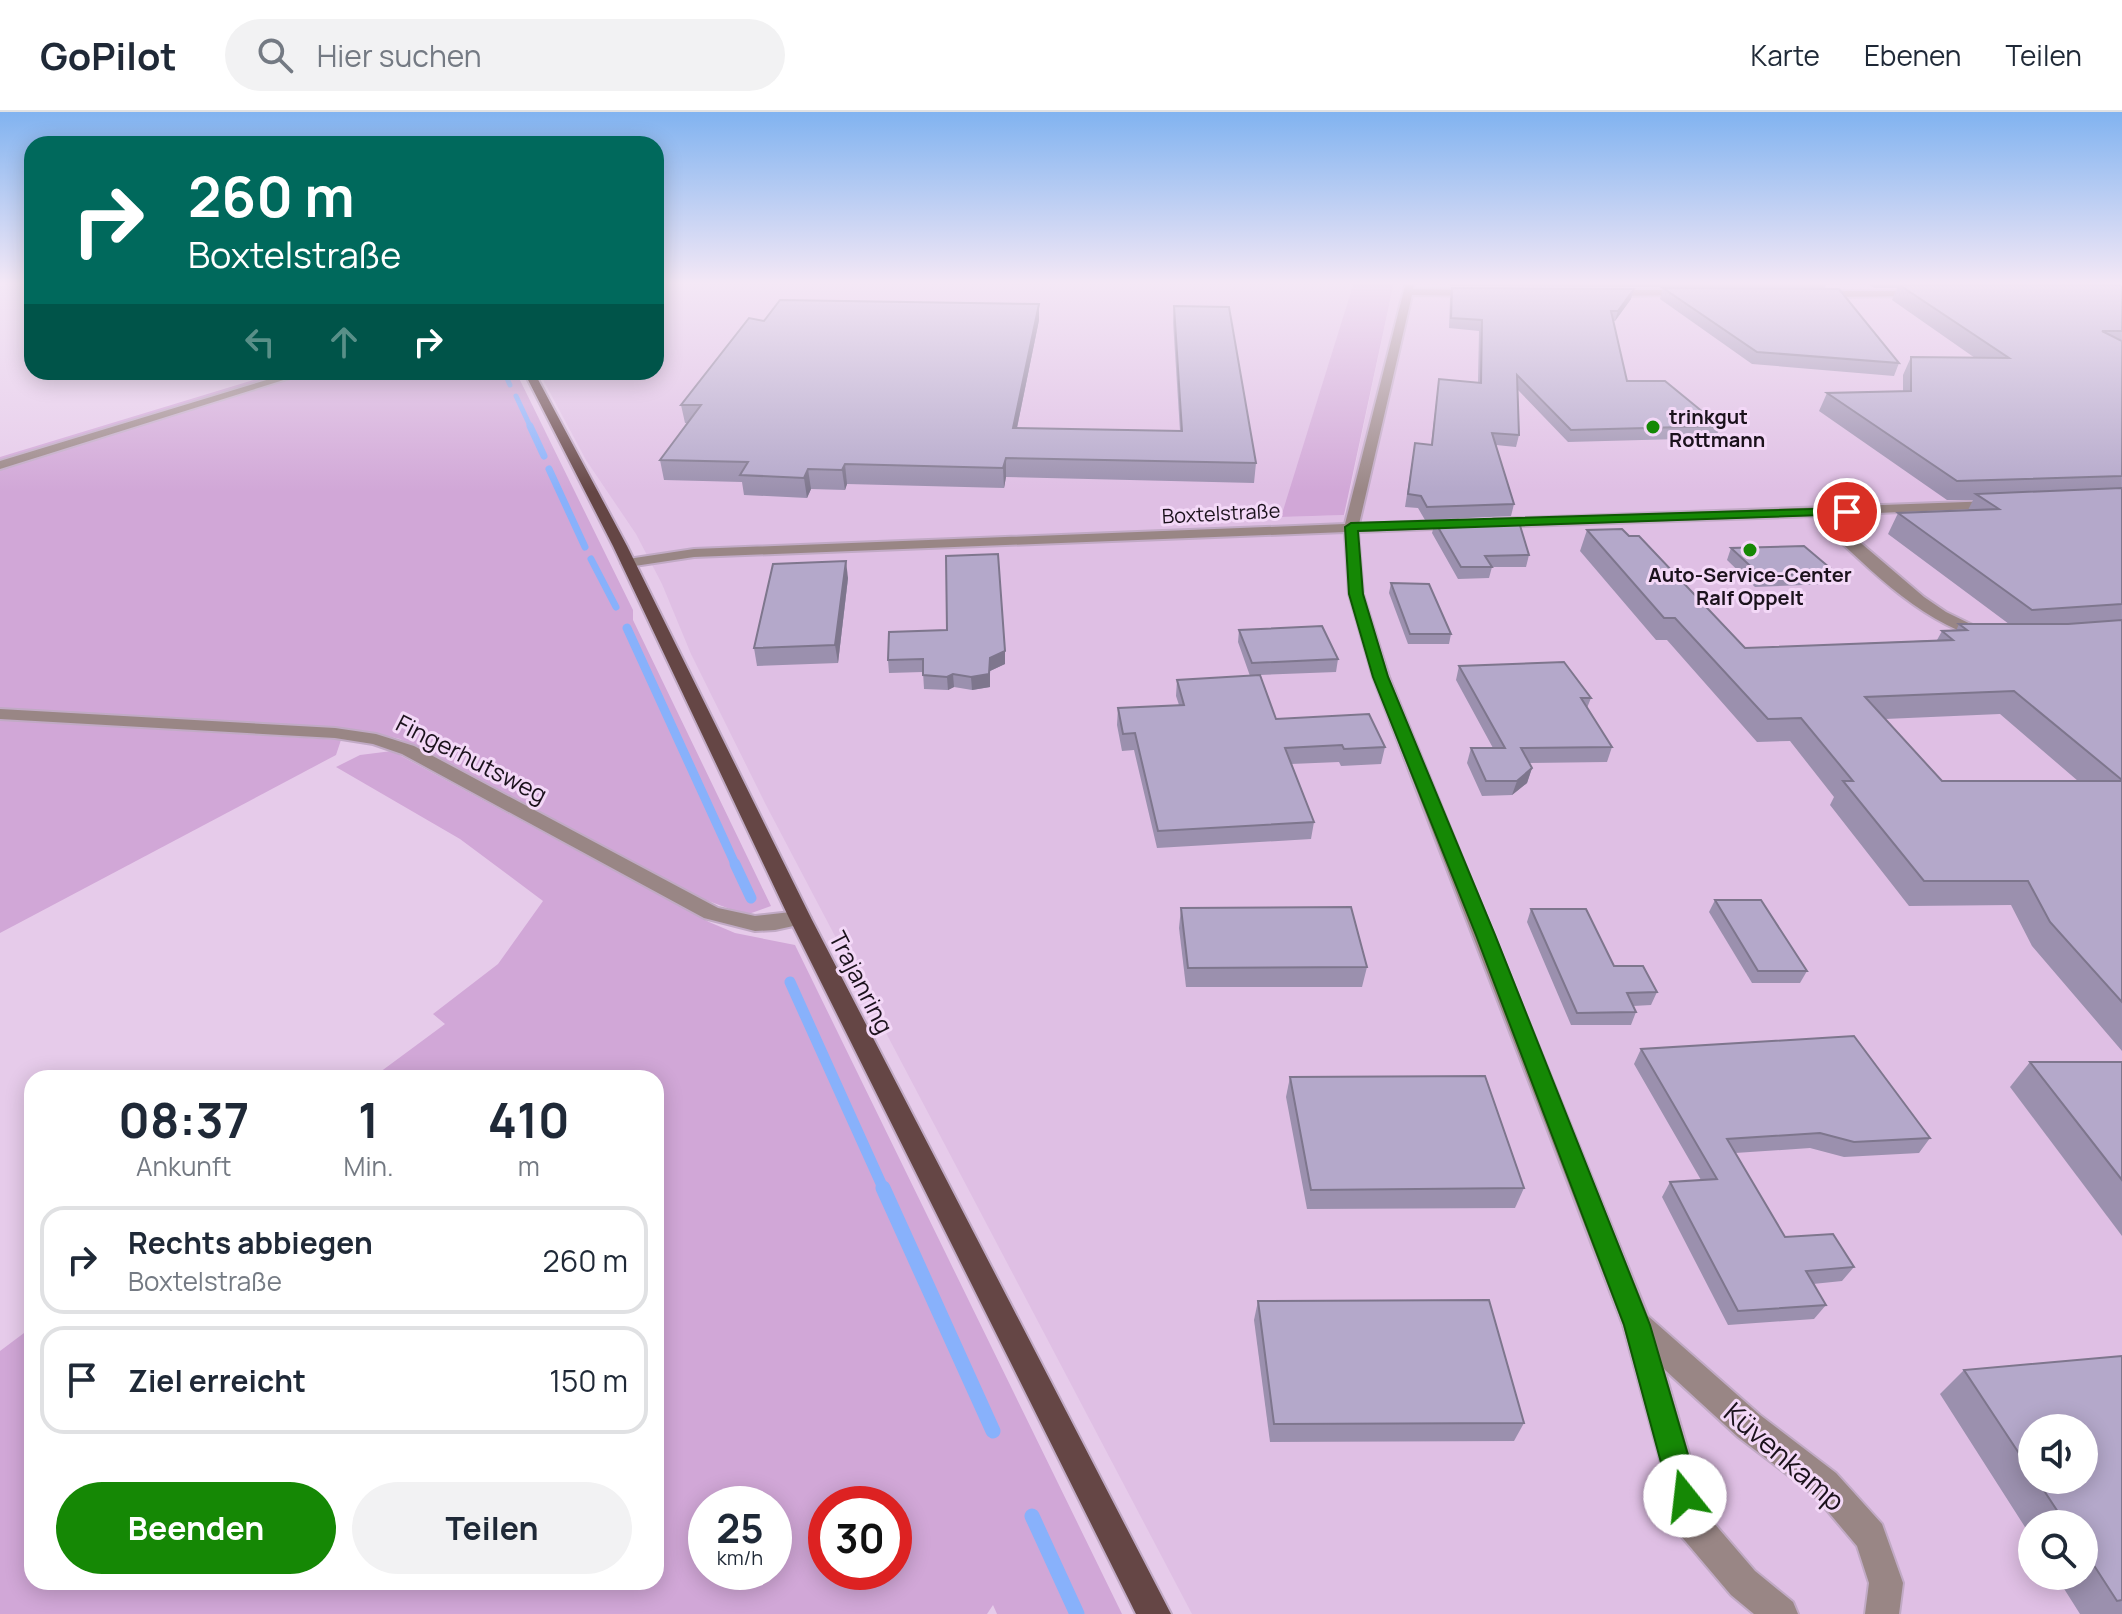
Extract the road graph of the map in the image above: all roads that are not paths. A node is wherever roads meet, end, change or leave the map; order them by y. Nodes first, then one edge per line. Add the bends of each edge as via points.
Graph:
1 (1393, 352) edge
2 (278, 380) edge
3 (533, 380) edge
4 (0, 465) edge
5 (2012, 505) edge
6 (1818, 513) junction
7 (1351, 527) junction
8 (628, 563) junction
9 (2004, 638) edge
10 (0, 714) edge
11 (800, 918) junction
12 (1637, 1325) junction
13 (1154, 1614) edge
14 (1781, 1614) edge
15 (1882, 1614) edge

1 - 7 street, Küvenkamp
2 - 4 street
3 - 8 main road, Trajanring
5 - 6 street, Boxtelstraße
6 - 7 street, Boxtelstraße
6 - 9 street via 1934,612 1968,631
7 - 8 street, Boxtelstraße via 694,553
7 - 12 street, Küvenkamp via 1356,594 1381,677
8 - 11 main road, Trajanring
10 - 11 street, Fingerhutsweg via 376,739 408,750 711,913 770,926
11 - 13 main road, Trajanring
12 - 14 street, Küvenkamp via 1693,1524 1743,1583
12 - 15 street, Küvenkamp via 1749,1426 1825,1484 1870,1536 1886,1583

